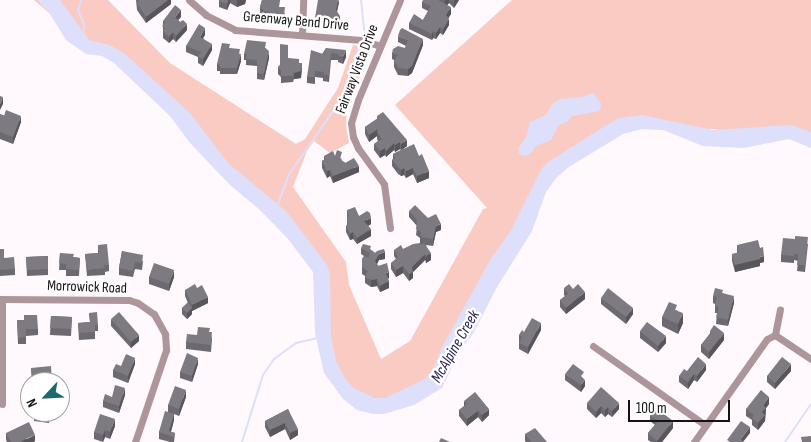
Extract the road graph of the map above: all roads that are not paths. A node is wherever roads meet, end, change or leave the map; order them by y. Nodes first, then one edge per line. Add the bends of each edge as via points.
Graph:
1 (189, 0) edge
2 (303, 0) edge
3 (400, 0) edge
4 (302, 35) junction
5 (380, 46) junction
6 (390, 228) dead end
7 (1, 299) edge
8 (780, 309) dead end
9 (775, 335) junction
10 (593, 346) dead end
11 (811, 359) edge
12 (2, 404) dead end
13 (705, 425) junction
14 (135, 442) edge
15 (694, 442) edge

1 - 4 street, Greenway Bend Drive via 206,15 235,30
2 - 4 street
3 - 5 street, Fairway Vista Drive
4 - 5 street, Greenway Bend Drive via 362,40
5 - 6 street, Fairway Vista Drive via 352,114 351,130 358,148 382,178 388,197
7 - 12 street
7 - 14 street, Morrowick Road via 129,300 154,314 165,334 166,350
8 - 9 street
9 - 11 street
9 - 13 street via 767,339
10 - 13 street
13 - 15 street

